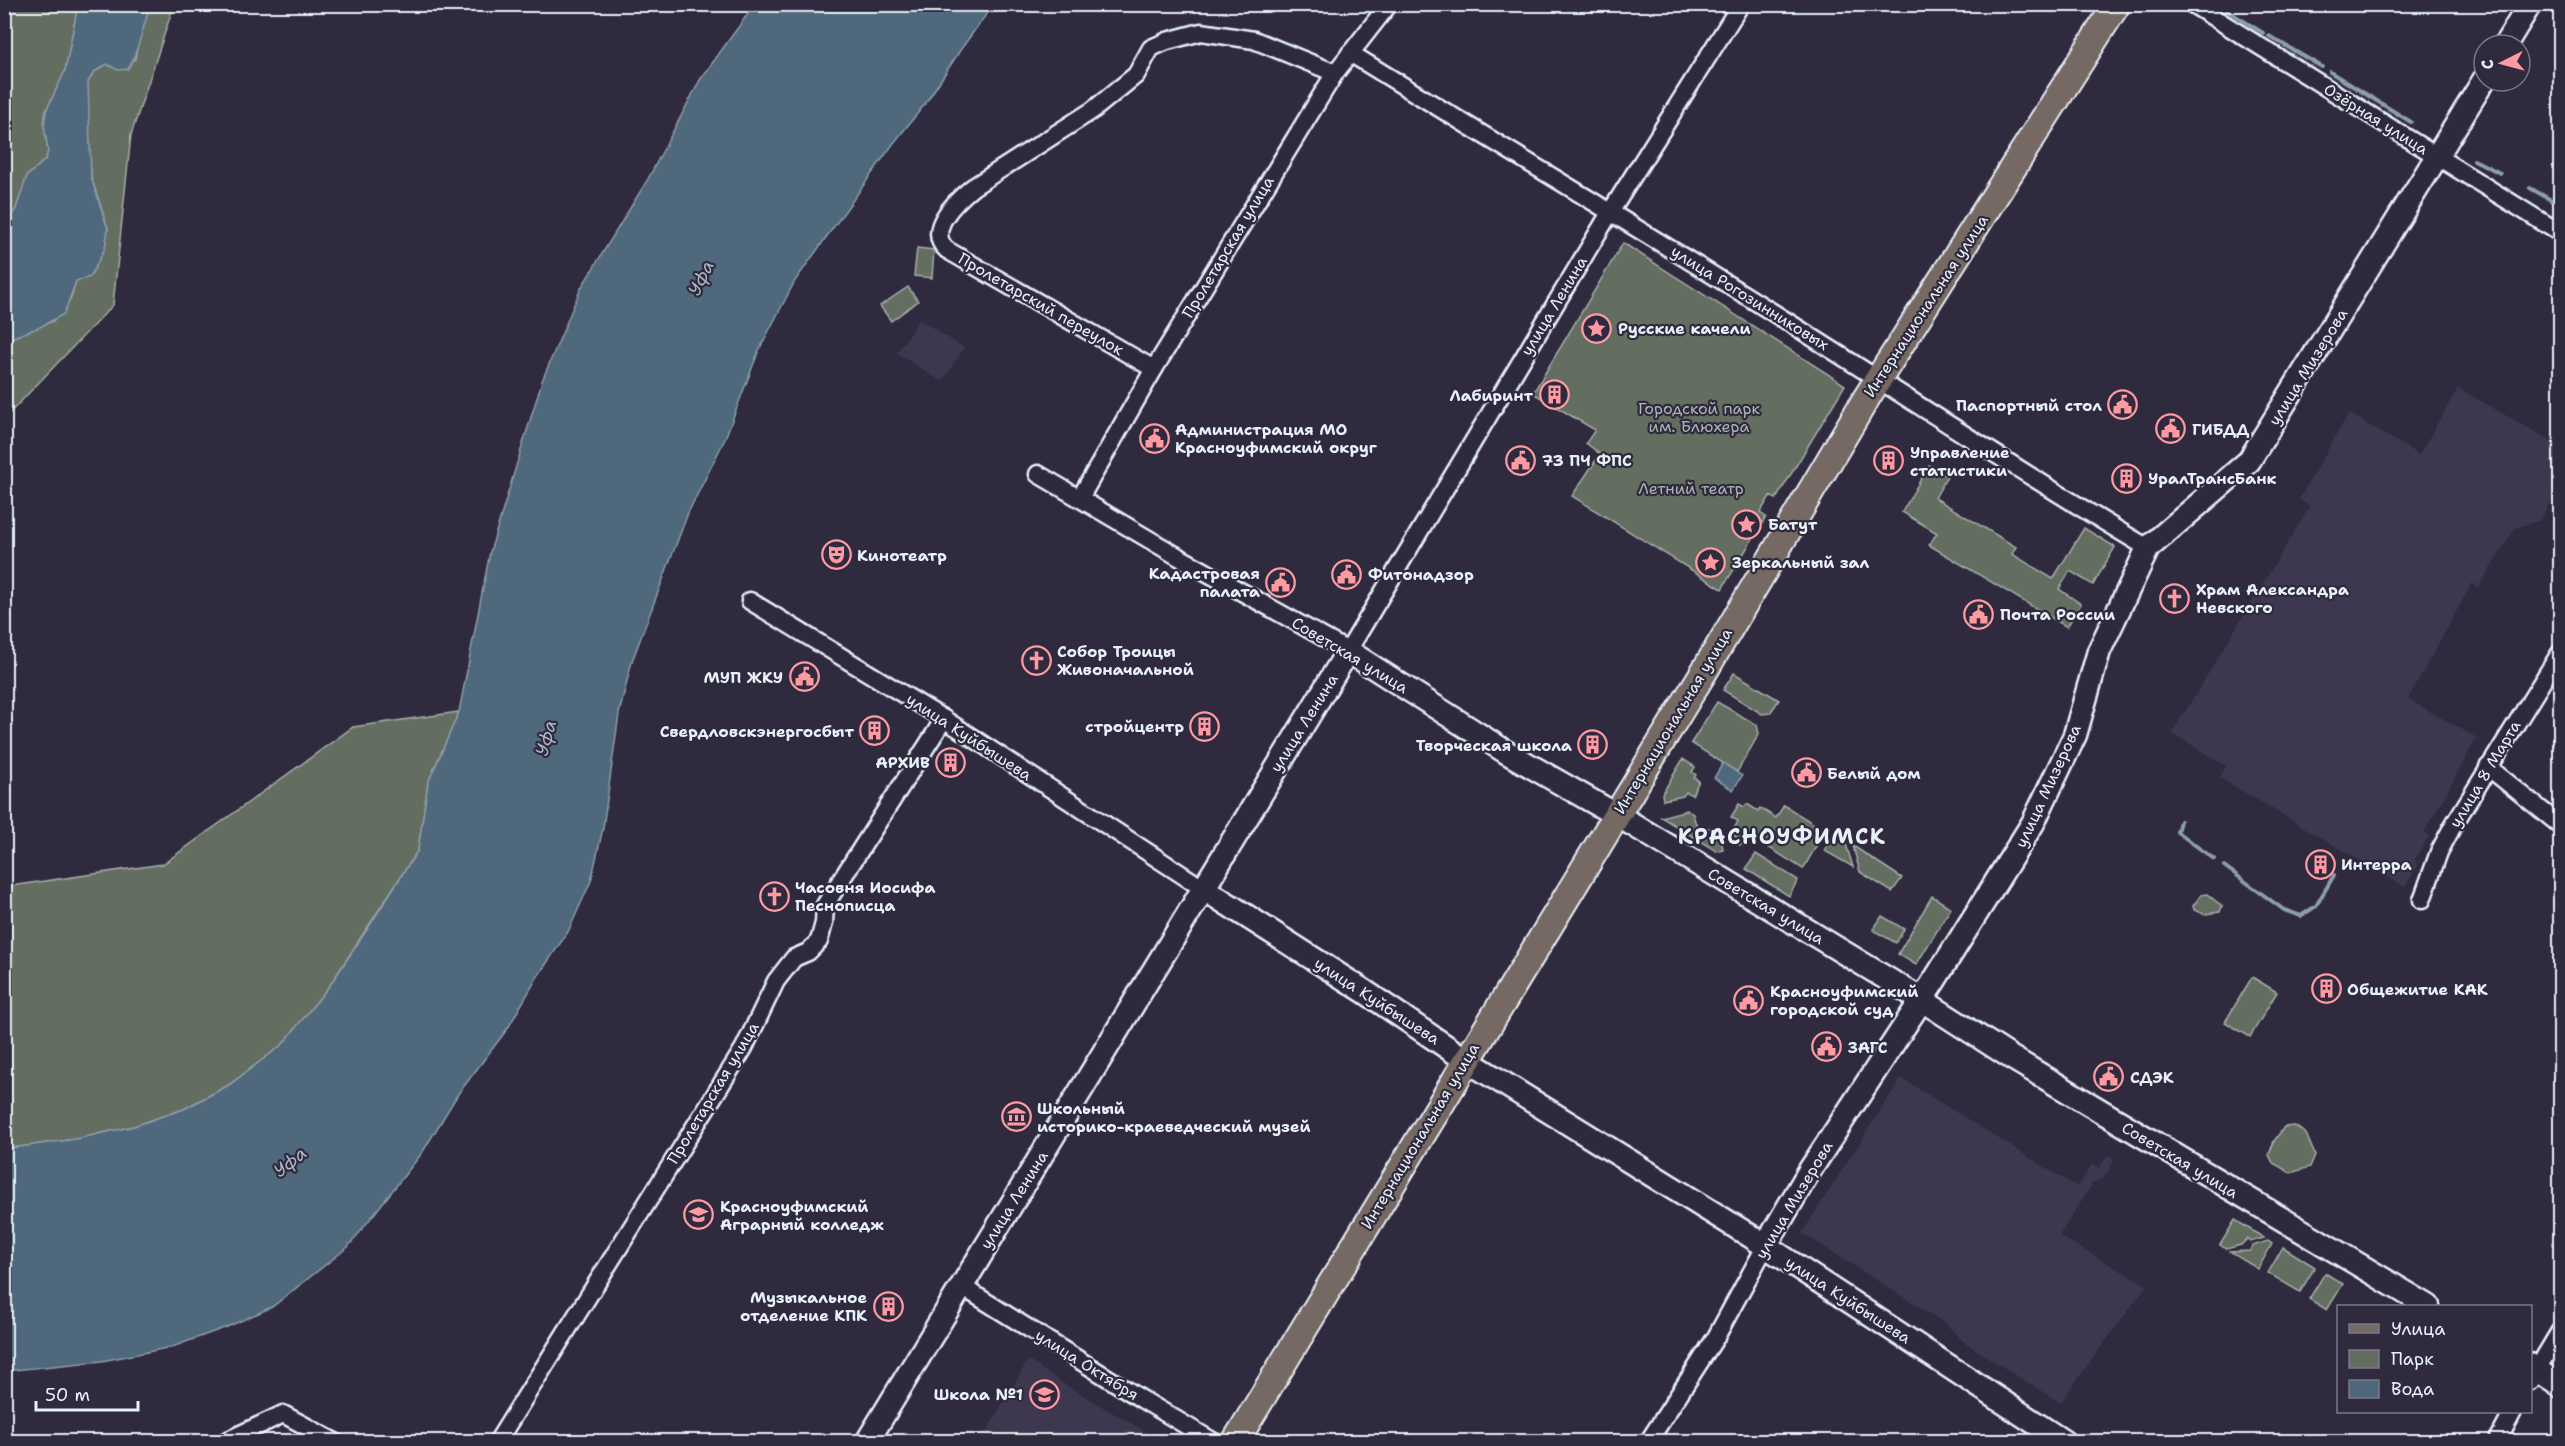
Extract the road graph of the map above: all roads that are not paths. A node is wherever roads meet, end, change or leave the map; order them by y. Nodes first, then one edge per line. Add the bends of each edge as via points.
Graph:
1 (1389, 4) edge
2 (1741, 4) edge
3 (2117, 4) edge
4 (2192, 4) edge
5 (2530, 4) edge
6 (2512, 33) edge
7 (1350, 53) junction
8 (1335, 73) junction
9 (2476, 93) edge
10 (2437, 157) junction
11 (1611, 211) junction
12 (2560, 233) edge
13 (1154, 369) junction
14 (1880, 380) junction
15 (1038, 474) dead end
16 (1080, 498) junction
17 (2148, 548) junction
18 (750, 601) dead end
19 (1347, 651) junction
20 (2560, 653) edge
21 (944, 719) junction
22 (2488, 767) junction
23 (1616, 815) junction
24 (2560, 825) edge
25 (1204, 889) junction
26 (2422, 900) dead end
27 (1922, 999) junction
28 (1466, 1060) junction
29 (1765, 1247) junction
30 (961, 1286) junction
31 (2426, 1305) edge
32 (2560, 1331) edge
33 (2533, 1372) edge
34 (2560, 1386) edge
35 (2512, 1413) edge
36 (224, 1442) edge
37 (335, 1442) edge
38 (497, 1442) edge
39 (867, 1442) edge
40 (1214, 1442) edge
41 (1235, 1442) edge
42 (1648, 1442) edge
43 (2064, 1442) edge
44 (2497, 1442) edge

1 - 7 street, Пролетарская улица
2 - 11 street, улица Ленина
3 - 14 main road, Интернациональная улица
4 - 10 street, Озёрная улица
5 - 6 main road
7 - 8 street, Пролетарская улица
7 - 11 street, улица Рогозинниковых
8 - 13 street, Пролетарская улица
8 - 13 street, Пролетарский переулок via 1254,40 1201,32 1167,41 1151,48 1136,75 1093,110 963,195 944,219 940,241 947,250
9 - 10 main road, улица Мизерова
10 - 12 street, Озёрная улица
10 - 17 main road, улица Мизерова via 2249,461
11 - 14 street, улица Рогозинниковых
11 - 19 street, улица Ленина
13 - 16 street, Пролетарская улица
14 - 17 street, улица Рогозинниковых via 1978,445
14 - 23 main road, Интернациональная улица
15 - 16 street, Советская улица
16 - 19 street, Советская улица
17 - 27 main road, улица Мизерова via 2099,651 2075,735 2033,823
18 - 21 street, улица Куйбышева
19 - 23 main road, Советская улица via 1506,752
19 - 25 main road, улица Ленина
20 - 22 street, улица 8 Марта
21 - 25 street, улица Куйбышева
21 - 38 street, Пролетарская улица via 825,905 819,941 794,958 776,981 744,1048
22 - 24 street
22 - 26 street, улица 8 Марта via 2439,852
23 - 27 main road, Советская улица
23 - 28 main road, Интернациональная улица
25 - 28 main road, улица Куйбышева
25 - 30 main road, улица Ленина
27 - 29 main road, улица Мизерова via 1810,1170
27 - 31 main road, Советская улица via 2003,1053
28 - 29 main road, улица Куйбышева
28 - 41 main road, Интернациональная улица
29 - 42 street, улица Мизерова via 1716,1337
29 - 43 main road, улица Куйбышева
30 - 39 main road, улица Ленина
30 - 40 street, улица Октября
32 - 33 street
33 - 34 main road
35 - 44 street
36 - 37 street via 283,1414

